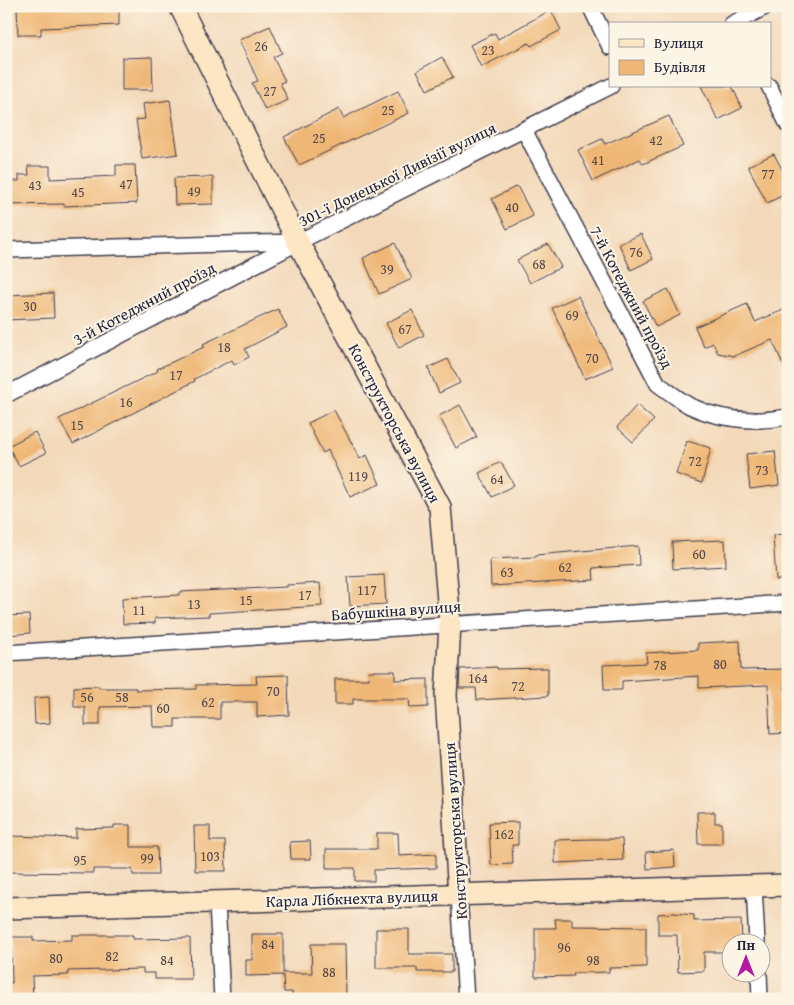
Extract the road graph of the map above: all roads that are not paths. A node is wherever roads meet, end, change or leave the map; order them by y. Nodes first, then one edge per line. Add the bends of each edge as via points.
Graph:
1 (180, 6) edge
2 (590, 6) edge
3 (767, 6) edge
4 (737, 22) edge
5 (609, 45) edge
6 (609, 87) edge
7 (769, 88) edge
8 (788, 125) edge
9 (524, 130) junction
10 (298, 242) junction
11 (6, 250) edge
12 (6, 395) edge
13 (788, 417) edge
14 (788, 603) edge
15 (450, 624) junction
16 (6, 653) edge
17 (788, 885) edge
18 (754, 886) junction
19 (459, 895) junction
20 (217, 902) junction
21 (6, 908) edge
22 (756, 932) edge
23 (759, 982) edge
24 (222, 999) edge
25 (466, 999) edge
26 (760, 999) edge

1 - 10 street, Конструкторська вулиця
2 - 5 street
3 - 4 street
6 - 9 street, 301-ї Донецької Дивізії вулиця
7 - 8 street
9 - 10 street, 301-ї Донецької Дивізії вулиця
9 - 13 street, 7-й Котеджний проїзд via 658,384 689,405 725,418 765,421
10 - 11 street, 301-ї Донецької Дивізії вулиця
10 - 12 street, 3-й Котеджний проїзд
10 - 15 street, Конструкторська вулиця via 440,507
14 - 15 street, Бабушкіна вулиця
15 - 16 street, Бабушкіна вулиця
15 - 19 street, Конструкторська вулиця via 446,695
17 - 18 street, Карла Лібкнехта вулиця
18 - 19 street, Карла Лібкнехта вулиця
18 - 22 street
19 - 20 street, Карла Лібкнехта вулиця
19 - 25 street, Конструкторська вулиця
20 - 21 street, Карла Лібкнехта вулиця
20 - 24 street
23 - 26 street

